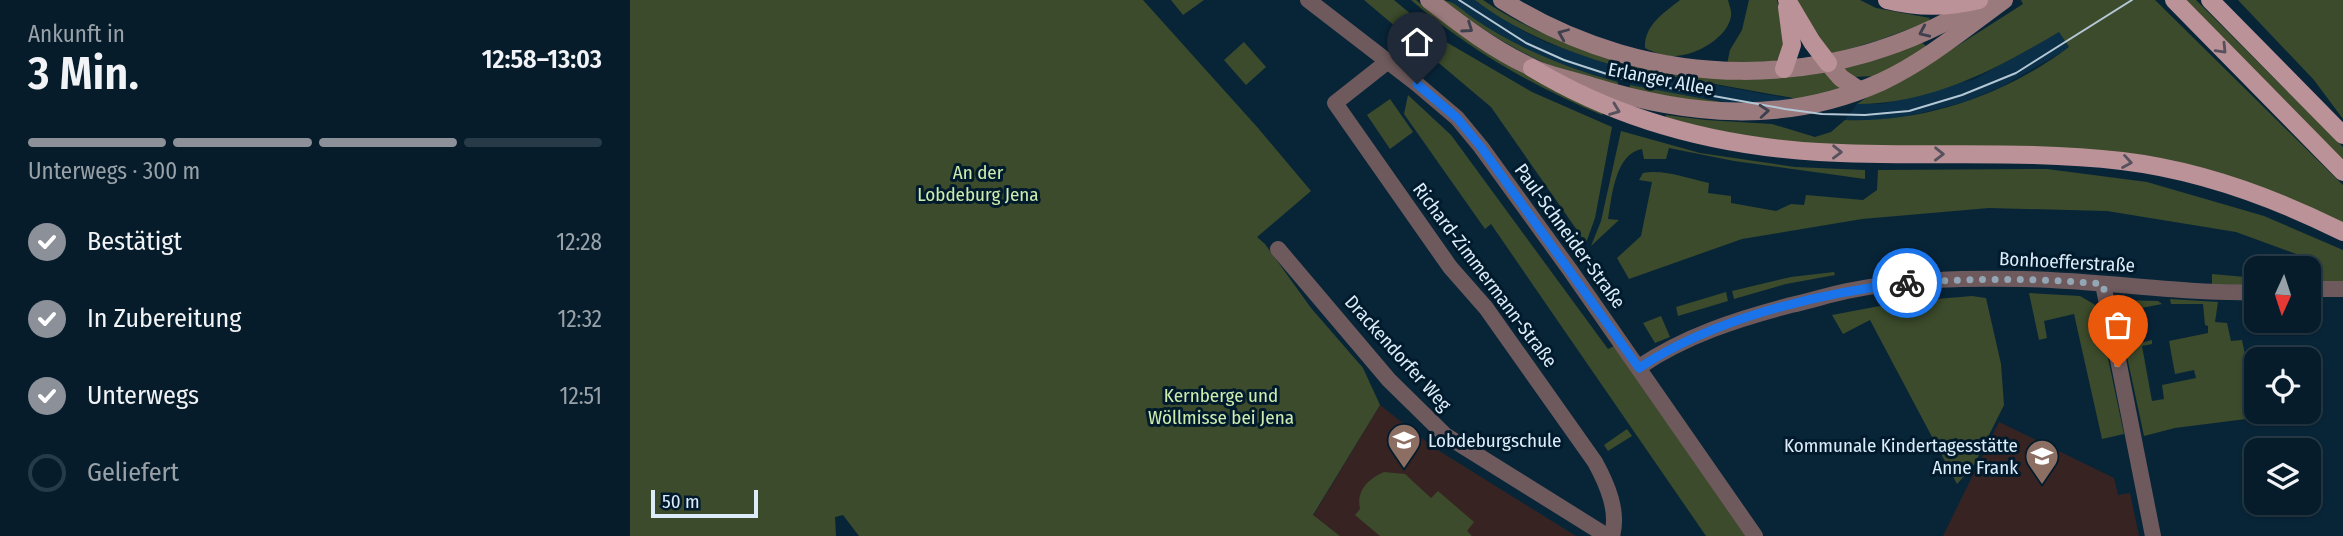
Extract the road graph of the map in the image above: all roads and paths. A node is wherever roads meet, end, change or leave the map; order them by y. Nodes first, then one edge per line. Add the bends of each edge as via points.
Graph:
1 (1308, 0) edge
2 (1429, 0) edge
3 (1502, 0) edge
4 (1786, 0) edge
5 (1887, 0) edge
6 (1981, 0) edge
7 (2004, 0) edge
8 (2174, 0) edge
9 (2210, 0) edge
10 (2225, 0) edge
11 (2240, 31) junction
12 (1387, 62) junction
13 (1828, 63) junction
14 (1532, 68) junction
15 (1784, 69) junction
16 (1859, 90) junction
17 (2343, 135) edge
18 (2343, 172) edge
19 (2343, 232) edge
20 (1278, 248) dead end
21 (2103, 284) junction
22 (2321, 289) edge
23 (2343, 289) edge
24 (2244, 292) edge
25 (1639, 368) junction
26 (1607, 536) edge
27 (1612, 536) edge
28 (1755, 536) edge
29 (2153, 536) edge

1 - 12 street, Paul-Schneider-Straße
2 -> 14 main road, Erlanger Allee
15 -> 3 main road, Erlanger Allee via 1714,71 1635,58 1572,38
4 - 13 main road
4 - 15 main road via 1792,46
5 - 6 main road via 1928,7
6 -> 13 main road, Erlanger Allee via 1908,39
7 - 16 main road, Erlanger Allee via 1903,71
8 -> 18 main road
9 - 11 main road
10 - 11 main road
11 - 17 main road
12 - 25 street, Paul-Schneider-Straße via 1457,118 1481,147
12 - 27 street, Richard-Zimmermann-Straße via 1335,103 1595,462 1613,508
13 - 15 main road, Erlanger Allee
13 - 16 main road
14 -> 16 main road, Erlanger Allee via 1647,101 1719,112 1785,109
14 -> 19 main road via 1612,110 1720,140 1822,152 2125,161 2221,183 2293,208
20 - 26 street, Drackendorfer Weg via 1389,380 1446,435
21 - 24 street, Bonhoefferstraße
21 - 25 street, Bonhoefferstraße via 1962,279 1849,290 1728,324 1686,340
21 - 29 street
22 - 23 street
25 - 28 street, Paul-Schneider-Straße

